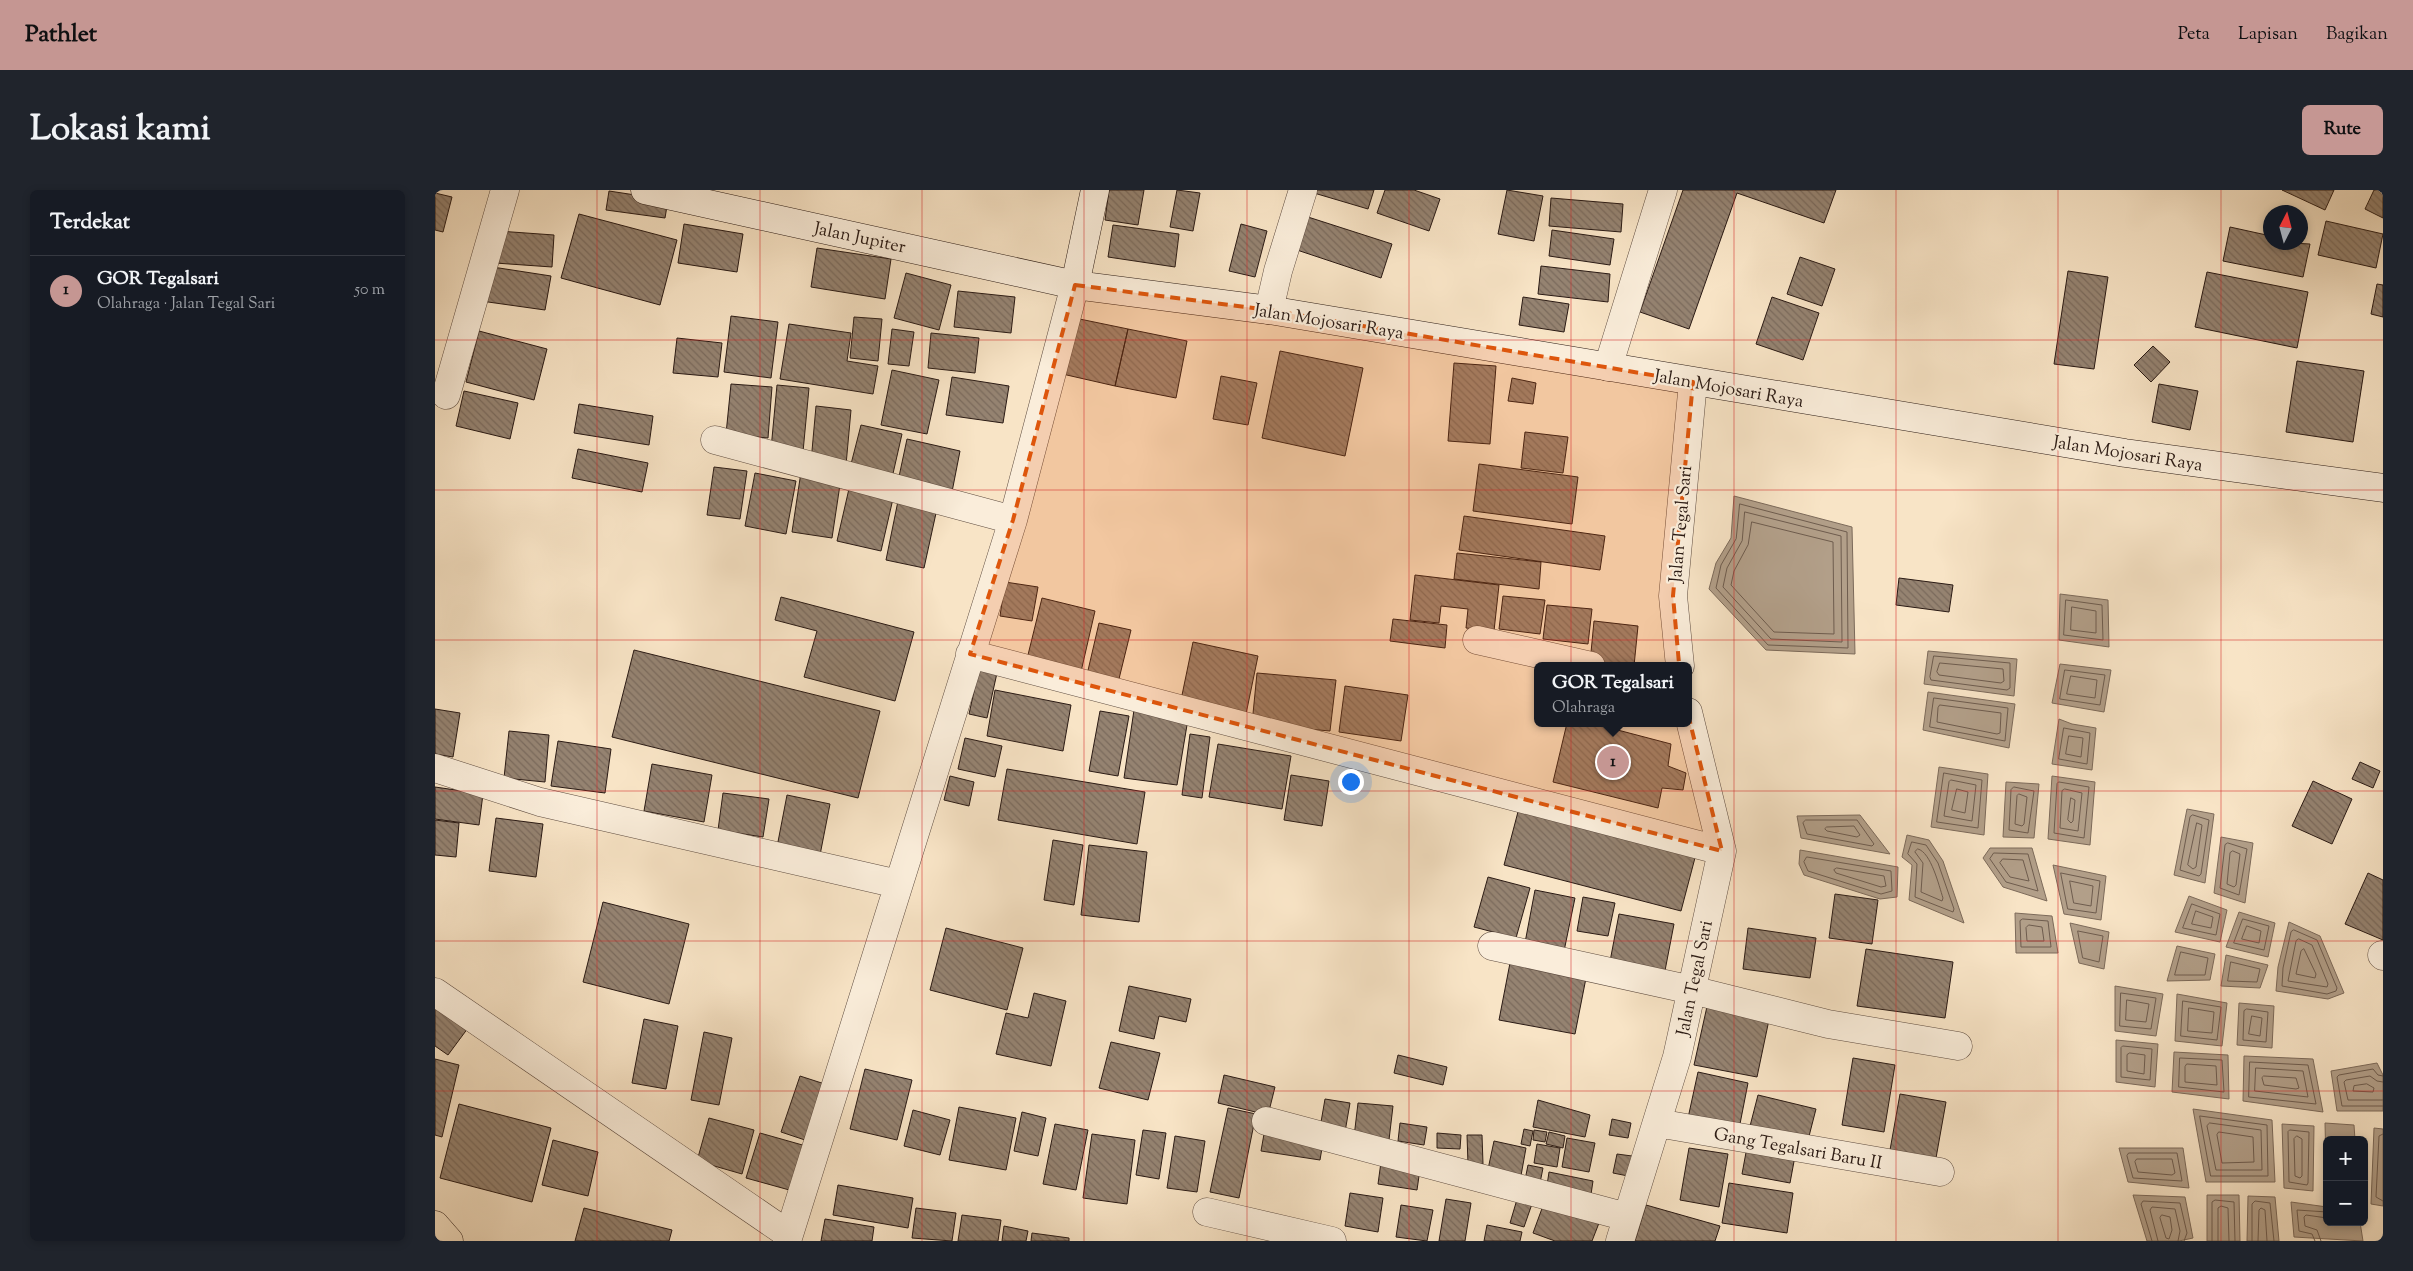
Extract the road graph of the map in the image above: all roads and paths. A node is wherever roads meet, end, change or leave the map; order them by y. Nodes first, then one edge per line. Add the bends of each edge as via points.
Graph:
1 (505, 190) edge
2 (645, 190) edge
3 (1095, 190) edge
4 (1303, 190) edge
5 (1663, 190) edge
6 (1075, 285) junction
7 (1269, 310) junction
8 (1608, 367) junction
9 (1693, 382) junction
10 (446, 395) dead end
11 (715, 440) dead end
12 (2382, 486) edge
13 (1013, 520) junction
14 (1477, 640) dead end
15 (970, 654) junction
16 (1573, 662) edge
17 (1680, 662) edge
18 (1692, 727) edge
19 (435, 768) edge
20 (1722, 850) junction
21 (898, 884) junction
22 (1492, 946) dead end
23 (1692, 990) junction
24 (435, 992) edge
25 (1958, 1046) dead end
26 (1266, 1121) dead end
27 (1657, 1124) junction
28 (1940, 1172) dead end
29 (1207, 1212) dead end
30 (435, 1225) edge
31 (1624, 1229) edge
32 (787, 1238) edge
33 (449, 1241) edge
34 (1332, 1241) edge

1 - 10 street
2 - 6 street, Jalan Jupiter
3 - 6 street
4 - 7 street
5 - 8 street
6 - 7 street, Jalan Mojosari Raya
6 - 13 street
7 - 8 street, Jalan Mojosari Raya
8 - 9 street, Jalan Mojosari Raya
9 - 12 street, Jalan Mojosari Raya via 2125,453
9 - 17 street, Jalan Tegal Sari via 1673,596
11 - 13 street
13 - 15 street
14 - 16 street
15 - 20 street
15 - 21 street
18 - 20 street, Jalan Tegal Sari
19 - 21 street via 540,802
20 - 23 street, Jalan Tegal Sari
21 - 32 street
22 - 23 street
23 - 25 street via 1828,1024
23 - 27 street, Jalan Tegal Sari
24 - 32 street
26 - 31 street
27 - 28 street, Gang Tegalsari Baru II
27 - 31 street, Jalan Tegal Sari
29 - 34 street
30 - 33 highway

